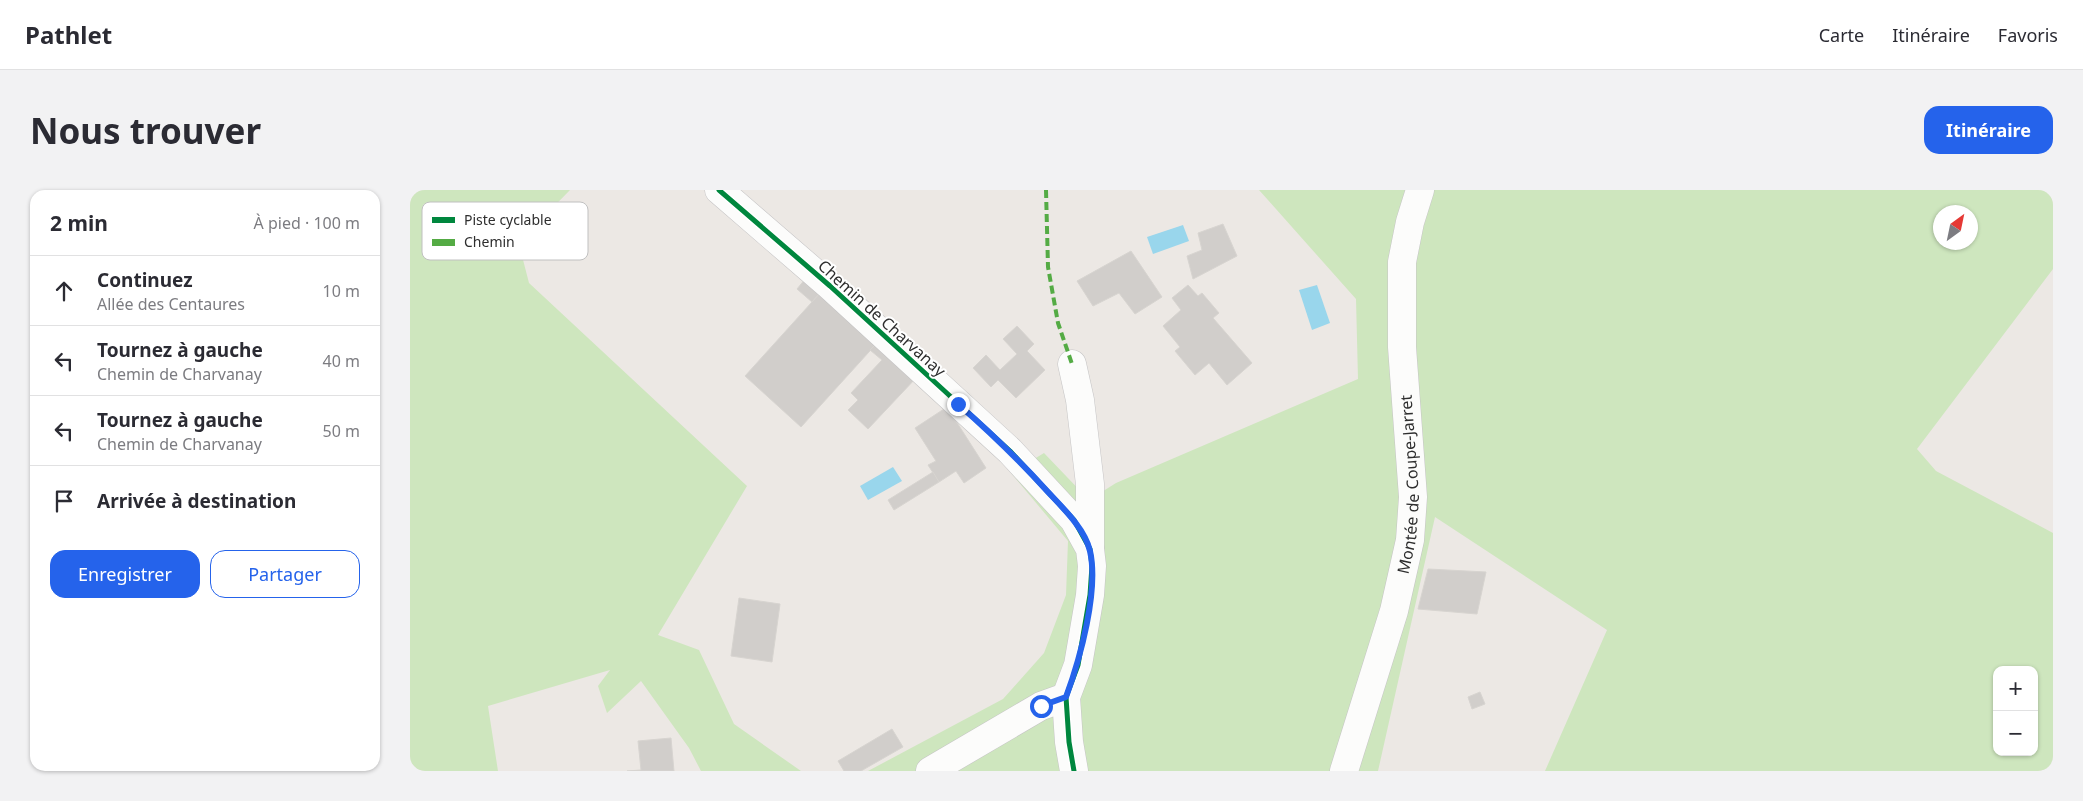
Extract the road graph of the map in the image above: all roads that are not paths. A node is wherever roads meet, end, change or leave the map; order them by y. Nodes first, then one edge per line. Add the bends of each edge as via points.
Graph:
1 (719, 190) edge
2 (1420, 190) edge
3 (1072, 364) dead end
4 (1090, 549) junction
5 (1066, 697) junction
6 (930, 771) edge
7 (1074, 771) edge
8 (1344, 771) edge

1 - 4 street, Chemin de Charvanay via 1010,450 1074,520
2 - 8 street, Montée de Coupe-Jarret via 1402,262 1402,347 1413,498 1410,540 1394,611
3 - 4 street via 1080,400 1090,484
4 - 5 street, Chemin de Charvanay via 1090,595 1078,665
5 - 6 street via 1041,706
5 - 7 street, Chemin de Charvanay via 1068,742

